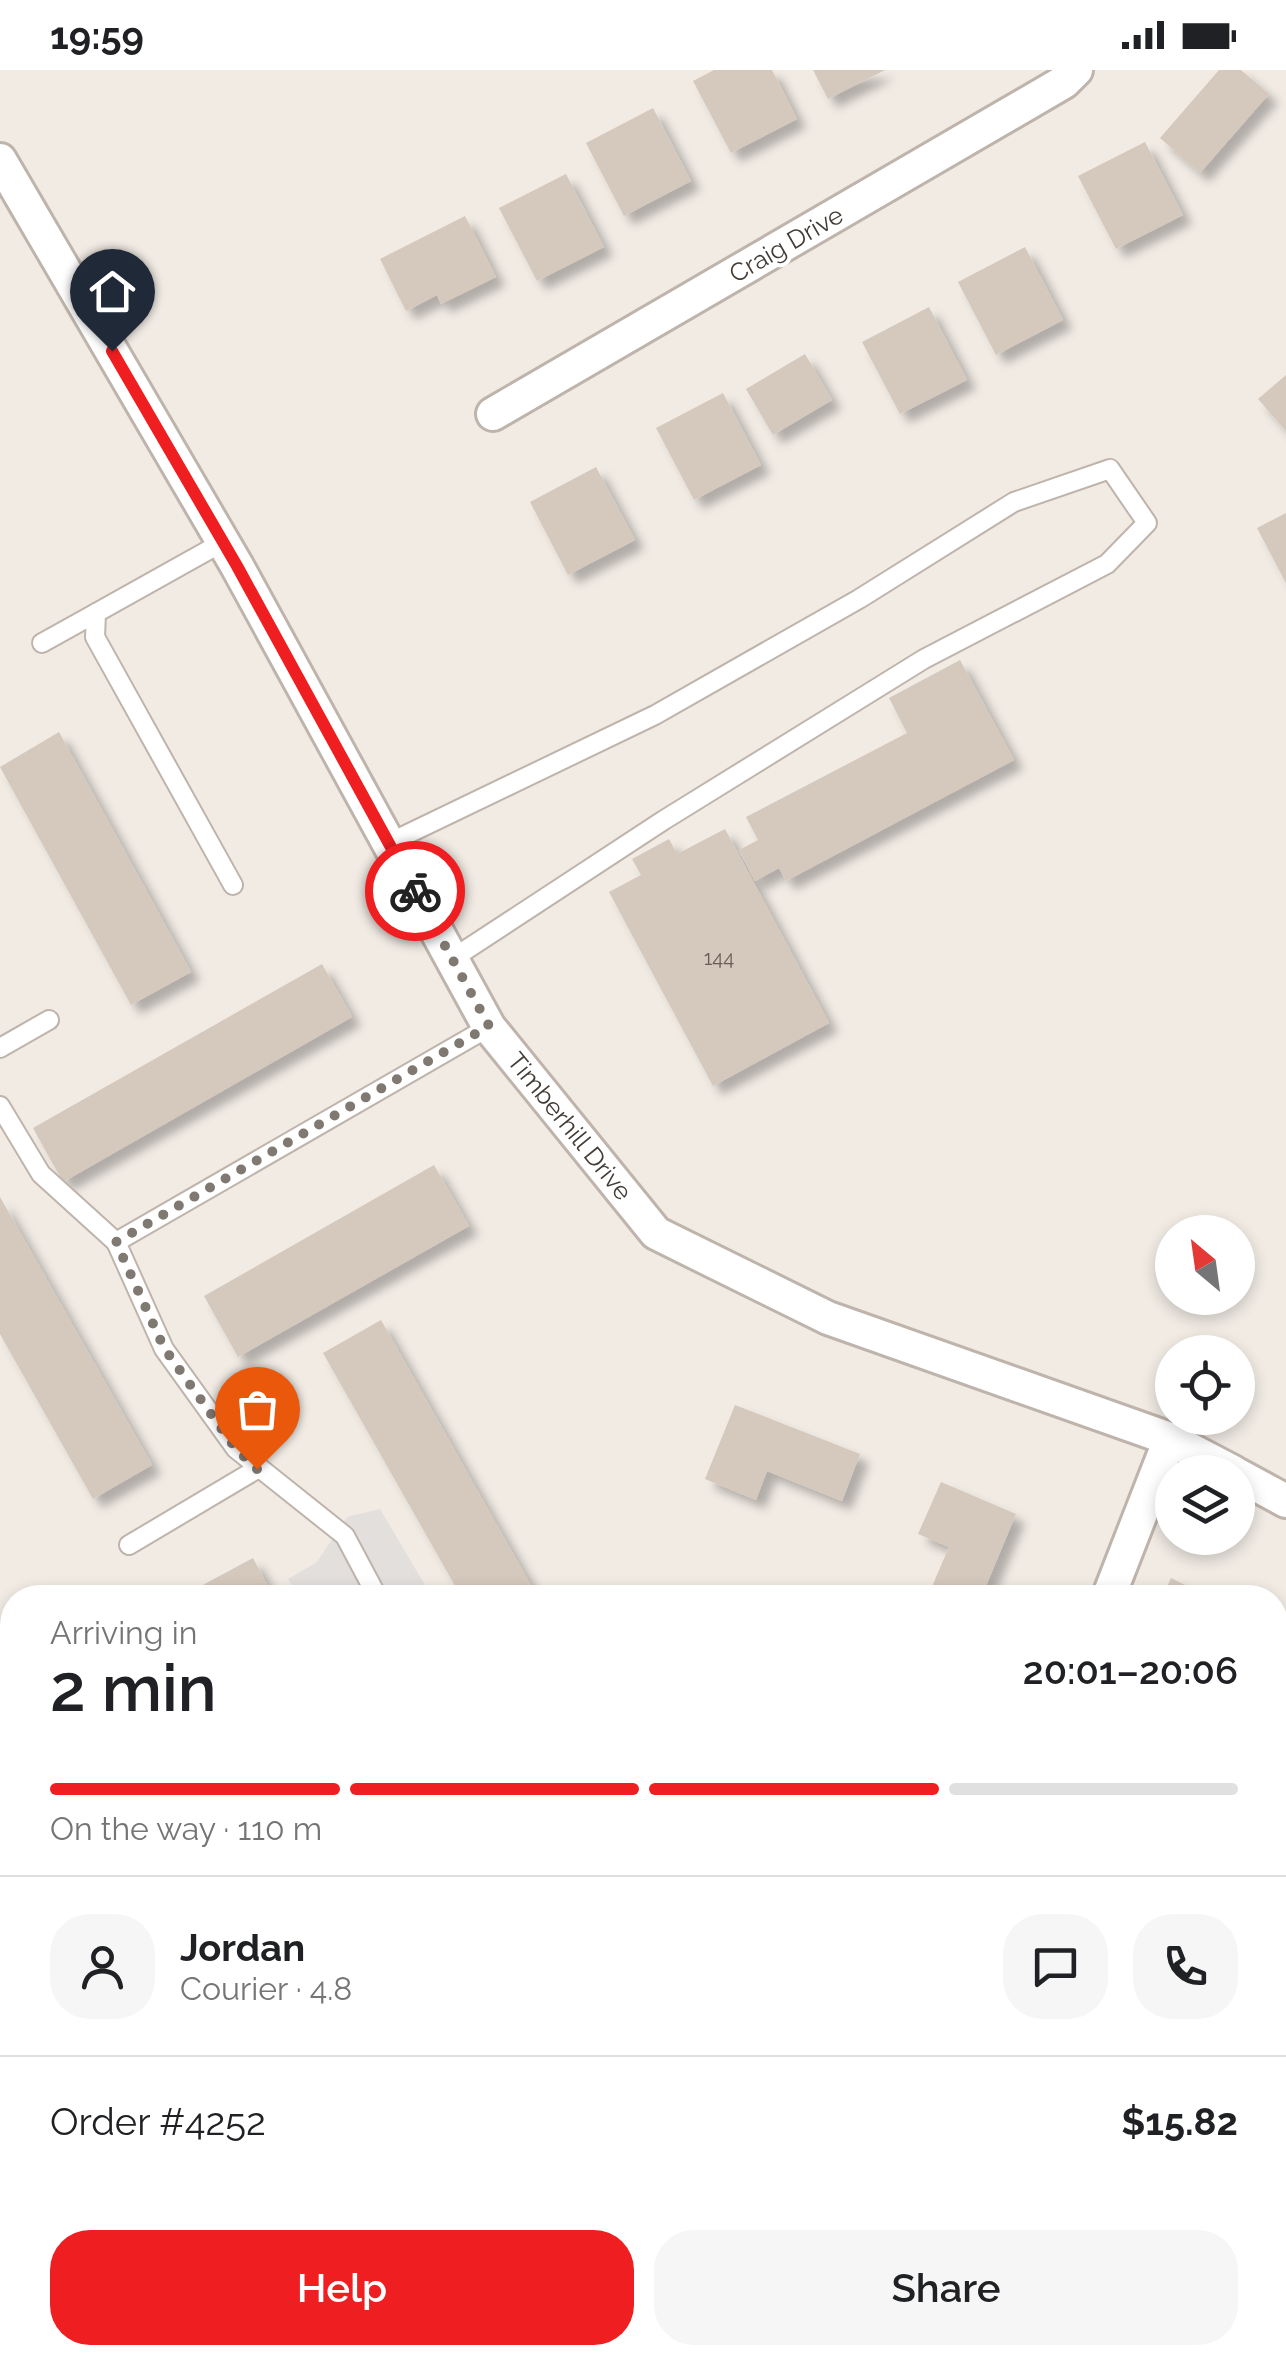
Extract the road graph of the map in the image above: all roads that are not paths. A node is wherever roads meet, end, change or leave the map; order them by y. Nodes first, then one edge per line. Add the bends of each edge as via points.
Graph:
1 (1076, 70) edge
2 (0, 160) edge
3 (494, 414) dead end
4 (223, 542) junction
5 (96, 614) junction
6 (42, 644) dead end
7 (389, 843) junction
8 (233, 885) dead end
9 (452, 959) junction
10 (50, 1020) dead end
11 (489, 1026) junction
12 (0, 1048) edge
13 (0, 1106) edge
14 (116, 1242) junction
15 (1170, 1439) junction
16 (1200, 1455) edge
17 (257, 1469) junction
18 (1255, 1485) edge
19 (1286, 1501) edge
20 (129, 1545) dead end
21 (371, 1585) edge
22 (1113, 1585) edge

1 - 3 street, Craig Drive
2 - 4 street, Timberhill Drive
4 - 5 lane
4 - 7 street, Timberhill Drive
5 - 6 lane
5 - 8 lane via 95,637
7 - 9 street, Timberhill Drive
7 - 9 lane via 654,715 1014,502 1110,469 1146,523 1107,564 924,659
9 - 11 street, Timberhill Drive
10 - 12 lane
11 - 14 lane
11 - 15 street, Timberhill Drive via 656,1233 828,1318
13 - 14 lane via 41,1174
14 - 17 lane via 164,1348
15 - 16 street, Timberhill Drive
15 - 22 street
17 - 20 lane
17 - 21 lane via 345,1536
18 - 19 street, Timberhill Drive

